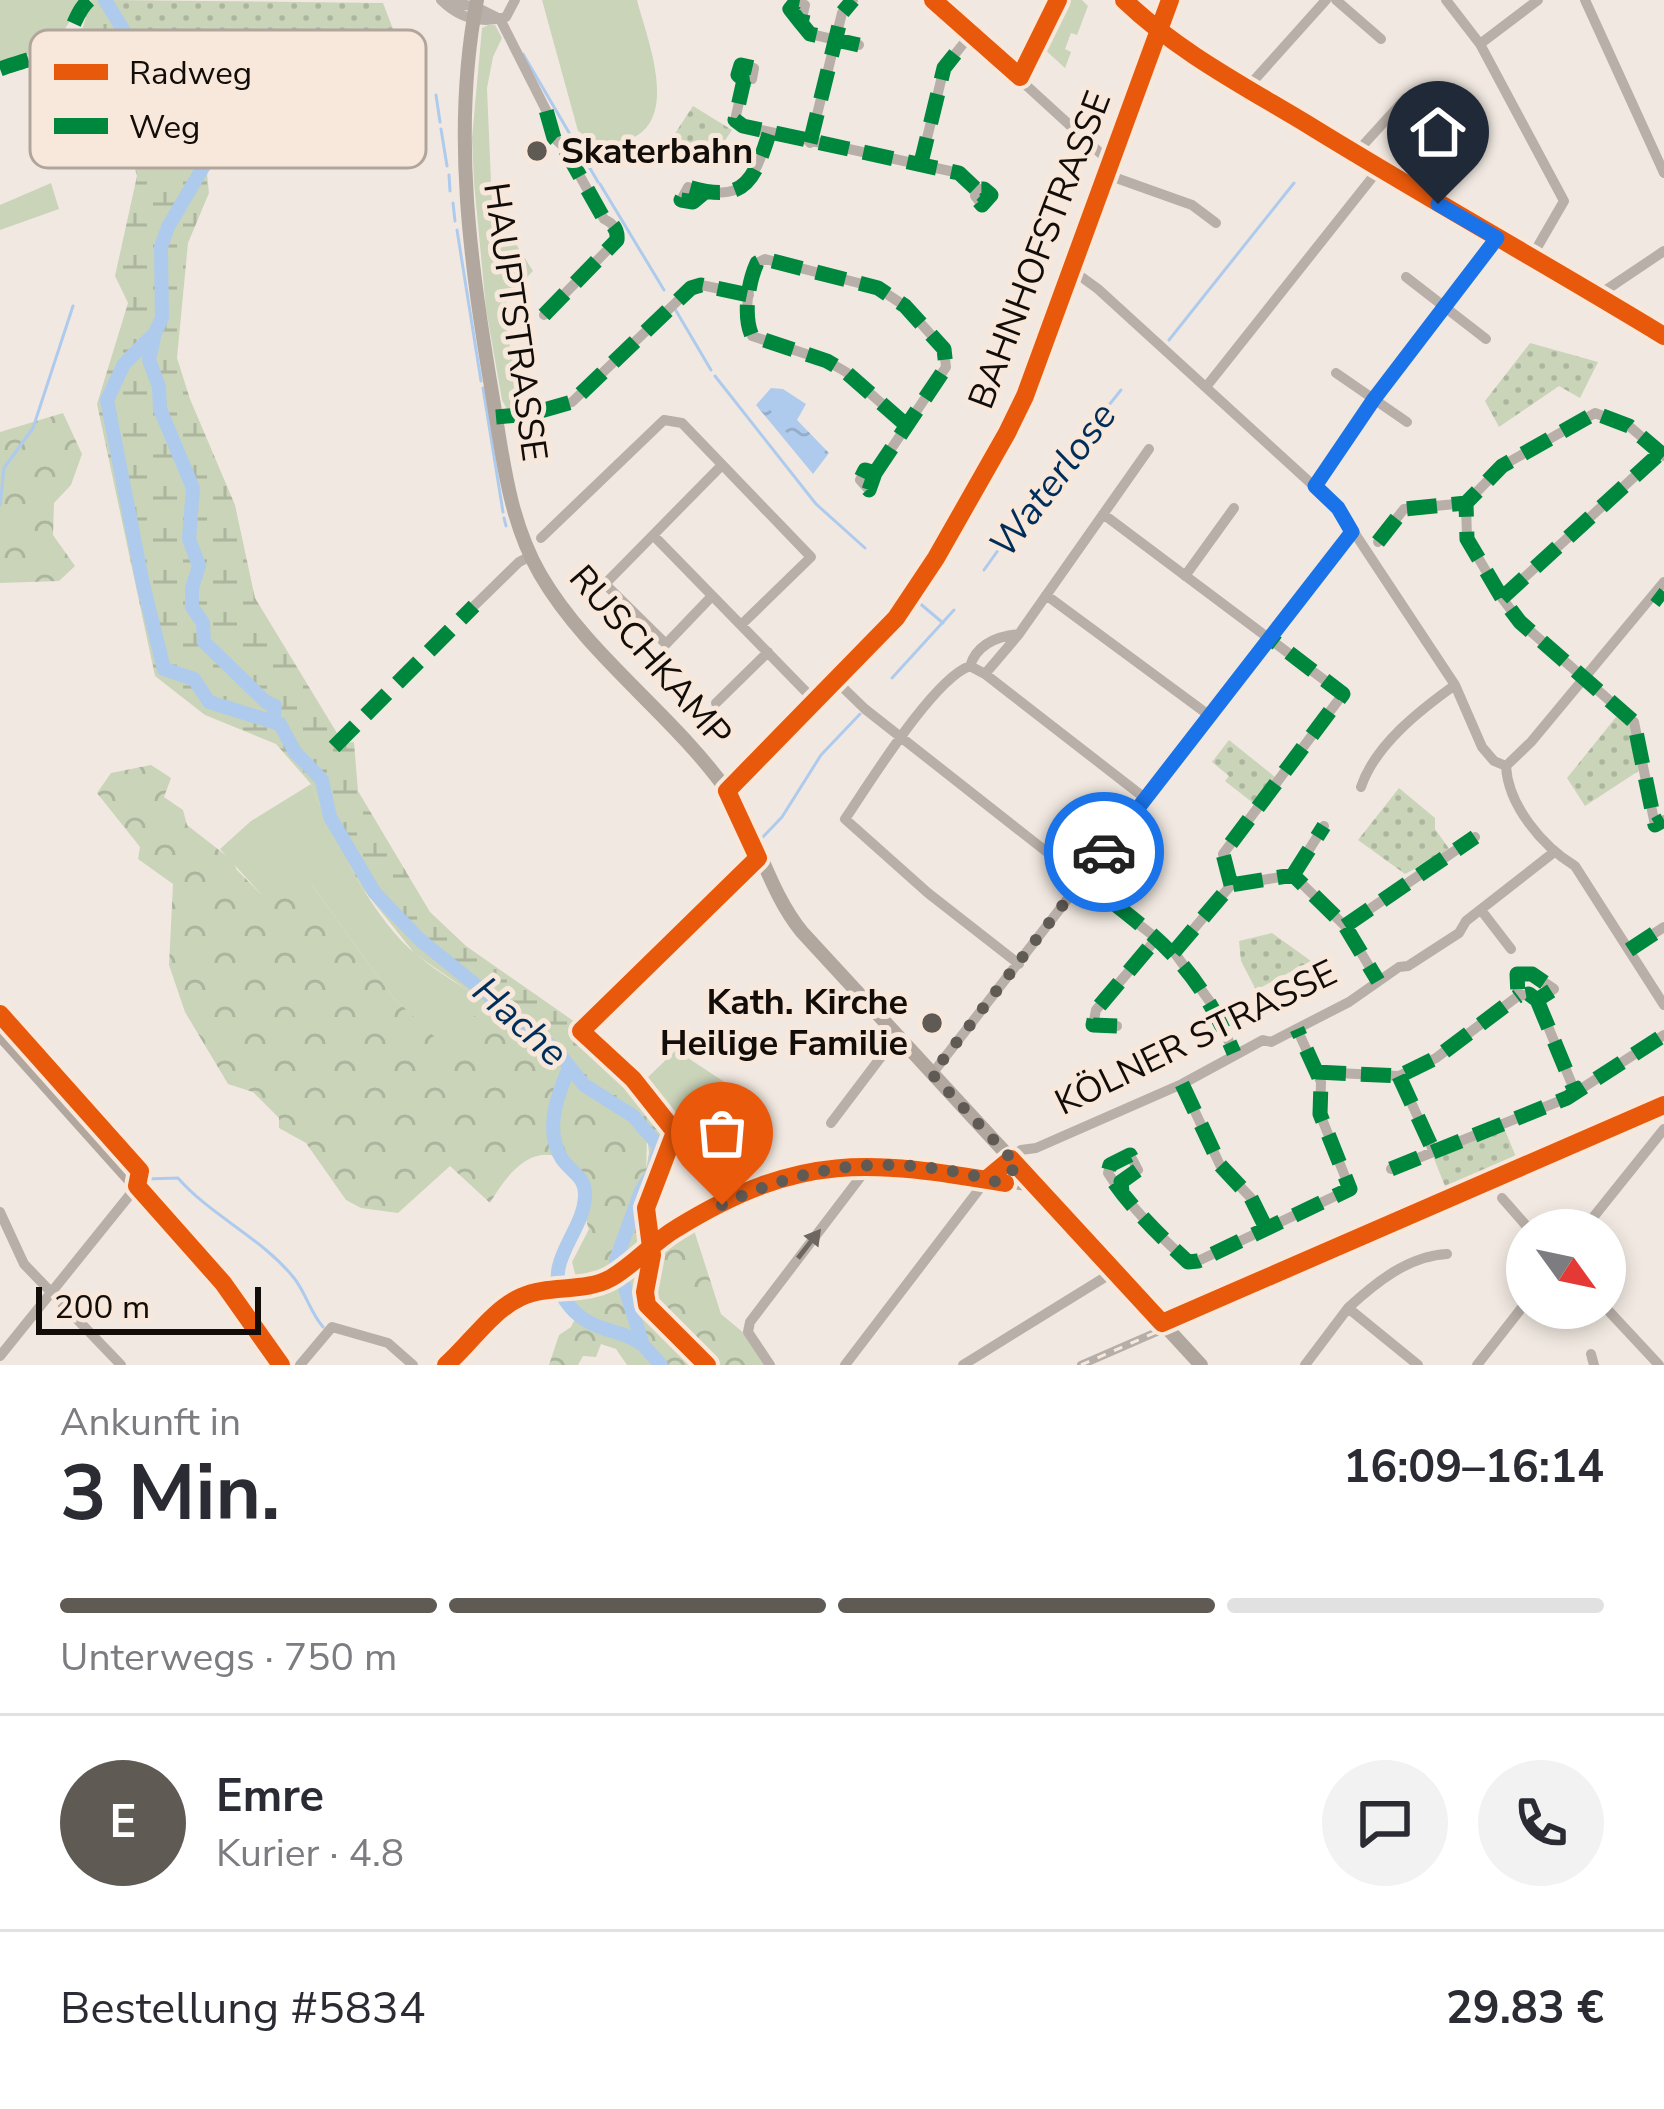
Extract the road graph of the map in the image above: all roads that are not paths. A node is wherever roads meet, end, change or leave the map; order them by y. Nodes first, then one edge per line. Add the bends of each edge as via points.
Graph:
1 (515, 0) edge
2 (853, 0) edge
3 (934, 0) edge
4 (1058, 0) edge
5 (1124, 0) edge
6 (1170, 0) edge
7 (1326, 0) edge
8 (1336, 0) edge
9 (1446, 0) edge
10 (1538, 0) edge
11 (1585, 0) edge
12 (800, 2) edge
13 (475, 9) edge
14 (500, 19) junction
15 (1158, 32) junction
16 (971, 34) junction
17 (1381, 39) dead end
18 (835, 40) junction
19 (1480, 44) junction
20 (859, 45) dead end
21 (1020, 77) junction
22 (744, 80) dead end
23 (1247, 88) junction
24 (1406, 98) dead end
25 (769, 134) junction
26 (810, 143) junction
27 (1355, 154) junction
28 (920, 167) junction
29 (1108, 168) junction
30 (1378, 169) junction
31 (1664, 173) edge
32 (976, 190) dead end
33 (705, 192) dead end
34 (1216, 223) dead end
35 (1497, 238) junction
36 (1664, 251) edge
37 (1531, 258) junction
38 (1072, 270) junction
39 (1406, 277) dead end
40 (749, 295) junction
41 (1597, 296) junction
42 (1444, 307) junction
43 (544, 315) dead end
44 (1664, 336) edge
45 (1486, 339) dead end
46 (1336, 373) dead end
47 (1207, 387) junction
48 (1374, 399) junction
49 (496, 417) junction
50 (1407, 422) dead end
51 (906, 425) junction
52 (1149, 449) dead end
53 (1661, 456) edge
54 (722, 465) junction
55 (875, 473) dead end
56 (1315, 486) junction
57 (1466, 503) junction
58 (1234, 508) dead end
59 (1103, 514) junction
60 (1352, 532) junction
61 (653, 536) junction
62 (542, 538) dead end
63 (1378, 542) dead end
64 (531, 556) junction
65 (1185, 576) junction
66 (1664, 582) edge
67 (1046, 595) junction
68 (712, 596) junction
69 (1502, 598) junction
70 (1659, 598) edge
71 (474, 606) dead end
72 (741, 625) junction
73 (1019, 634) junction
74 (1270, 638) junction
75 (768, 652) junction
76 (970, 666) junction
77 (985, 674) junction
78 (1582, 678) junction
79 (835, 680) junction
80 (1455, 685) junction
81 (814, 700) junction
82 (716, 703) dead end
83 (1210, 716) junction
84 (902, 737) junction
85 (1506, 766) junction
86 (1361, 787) dead end
87 (727, 791) junction
88 (1146, 799) junction
89 (1664, 820) edge
90 (1324, 826) dead end
91 (1475, 837) dead end
92 (1553, 853) junction
93 (758, 858) junction
94 (1293, 875) junction
95 (1082, 878) junction
96 (1231, 885) junction
97 (717, 897) dead end
98 (1480, 910) junction
99 (1345, 926) junction
100 (1664, 927) edge
101 (1157, 938) junction
102 (1511, 949) dead end
103 (1629, 950) junction
104 (1174, 952) junction
105 (1018, 964) junction
106 (1378, 981) junction
107 (1518, 996) junction
108 (1537, 1000) junction
109 (1664, 1005) edge
110 (1117, 1026) dead end
111 (1297, 1030) junction
112 (0, 1034) edge
113 (1664, 1035) edge
114 (899, 1040) junction
115 (1234, 1053) junction
116 (1316, 1072) junction
117 (932, 1074) junction
118 (1400, 1076) junction
119 (1182, 1084) junction
120 (1576, 1094) junction
121 (831, 1123) dead end
122 (1664, 1129) edge
123 (1433, 1150) junction
124 (1014, 1162) junction
125 (865, 1165) junction
126 (1391, 1169) dead end
127 (992, 1180) junction
128 (1035, 1185) junction
129 (137, 1186) junction
130 (1122, 1192) dead end
131 (1502, 1198) dead end
132 (1512, 1209) edge
133 (1600, 1209) edge
134 (2, 1221) edge
135 (1266, 1228) junction
136 (1447, 1254) dead end
137 (1115, 1271) junction
138 (53, 1291) junction
139 (1348, 1308) junction
140 (1506, 1328) edge
141 (1625, 1329) edge
142 (1401, 1352) junction
143 (0, 1356) edge
144 (121, 1365) edge
145 (281, 1365) edge
146 (300, 1365) edge
147 (413, 1365) edge
148 (446, 1365) edge
149 (770, 1365) edge
150 (845, 1365) edge
151 (963, 1365) edge
152 (1202, 1365) edge
153 (1305, 1365) edge
154 (1390, 1365) edge
155 (1418, 1365) edge
156 (1478, 1365) edge
157 (1659, 1365) edge

1 - 14 street
2 - 18 street
3 - 16 street
4 - 21 street
5 - 15 street
6 - 15 street, BAHNHOFSTRASSE
7 - 23 street
8 - 17 street
9 - 19 street
10 - 19 street
11 - 31 street
12 - 18 street via 810,34
13 - 14 street, HAUPTSTRASSE
13 - 49 main road, HAUPTSTRASSE via 464,183
14 - 43 street via 554,138 617,240
15 - 23 street
15 - 29 street, BAHNHOFSTRASSE
16 - 21 street
16 - 28 street via 944,68
18 - 20 street
18 - 26 street
19 - 37 street via 1564,201
21 - 29 street
22 - 25 street via 735,121
23 - 27 street
24 - 27 street
25 - 26 street
25 - 33 street via 742,186 724,195
26 - 28 street
27 - 30 street
28 - 32 street via 959,173
29 - 34 street
29 - 38 street, BAHNHOFSTRASSE
30 - 35 street
30 - 47 street
35 - 37 street
35 - 42 street
36 - 41 street
37 - 41 street
38 - 47 street
38 - 79 street, BAHNHOFSTRASSE via 1024,396 936,558 896,618
39 - 42 street
40 - 49 street via 691,288 572,402
40 - 51 street via 752,336 827,361
40 - 51 street via 753,270 765,259 878,288 905,306 948,357
41 - 44 street
42 - 45 street
42 - 48 street
46 - 48 street
47 - 56 street
48 - 50 street
48 - 56 street
49 - 64 main road, HAUPTSTRASSE via 509,495
51 - 55 street
52 - 59 street
53 - 57 street via 1629,426 1595,413 1502,466
53 - 69 street
54 - 61 street
54 - 62 street via 672,419
54 - 72 street via 811,557
56 - 60 street
57 - 63 street via 1404,509
57 - 69 street via 1467,539
58 - 65 street
59 - 65 street
59 - 67 street
60 - 74 street
60 - 80 street
61 - 68 street
61 - 68 street via 605,584 666,644
64 - 71 street
64 - 87 main road, RUSCHKAMP via 563,608
65 - 74 street
66 - 70 street
67 - 73 street
67 - 83 street
68 - 72 street
69 - 78 street
70 - 78 street
72 - 75 street
73 - 76 street via 999,636
73 - 77 street
74 - 83 street
74 - 96 street via 1343,694 1222,854
75 - 81 street
75 - 82 street
76 - 77 street
76 - 84 street
77 - 88 street
78 - 85 street
78 - 89 street via 1634,722 1655,825
79 - 81 street, BAHNHOFSTRASSE
79 - 84 street
80 - 85 street via 1482,747
80 - 86 street via 1421,710
81 - 87 street, BAHNHOFSTRASSE
83 - 88 street
84 - 95 street
84 - 105 street via 845,819
85 - 92 street via 1507,790
87 - 93 main road, RUSCHKAMP
88 - 95 street
90 - 94 street
91 - 99 street
92 - 98 street, KÖLNER STRASSE
92 - 103 street via 1575,866
93 - 97 street
93 - 114 main road, RUSCHKAMP via 794,922
94 - 96 street
94 - 99 street
95 - 101 street
95 - 105 street
96 - 104 street
98 - 102 street
98 - 106 street, KÖLNER STRASSE via 1432,952
99 - 106 street
100 - 103 street
101 - 104 street
101 - 110 street via 1096,1010 1093,1025
103 - 109 street
104 - 115 street
105 - 117 street
106 - 111 street, KÖLNER STRASSE
107 - 108 street
107 - 108 street via 1517,974 1532,974 1554,989
107 - 118 street
108 - 120 street
111 - 115 street, KÖLNER STRASSE
111 - 116 street
112 - 129 main road
113 - 120 street
114 - 117 main road, RUSCHKAMP
114 - 121 street
115 - 119 street, KÖLNER STRASSE
116 - 118 street
116 - 135 street via 1319,1114 1350,1189
117 - 124 main road, RUSCHKAMP
118 - 123 street
119 - 124 street, KÖLNER STRASSE via 1022,1150
119 - 135 street via 1220,1165
120 - 123 street
122 - 133 street
123 - 126 street
124 - 127 main road
124 - 128 main road, RUSCHKAMP
125 - 127 main road
125 - 148 main road via 807,1171 737,1198 679,1226 601,1283 521,1296
149 -> 125 street via 749,1322
127 - 128 main road
127 - 150 street
128 - 137 main road, RUSCHKAMP
129 - 138 street
129 - 145 main road via 223,1283
130 - 135 street via 1188,1262
131 - 132 street
134 - 138 street via 24,1264
136 - 139 street via 1381,1278
137 - 151 street
137 - 152 main road, RUSCHKAMP
138 - 143 street
138 - 144 street
139 - 142 street
139 - 153 street
140 - 156 street
141 - 157 street
142 - 154 street
142 - 155 street
146 - 147 street via 332,1327 388,1343

